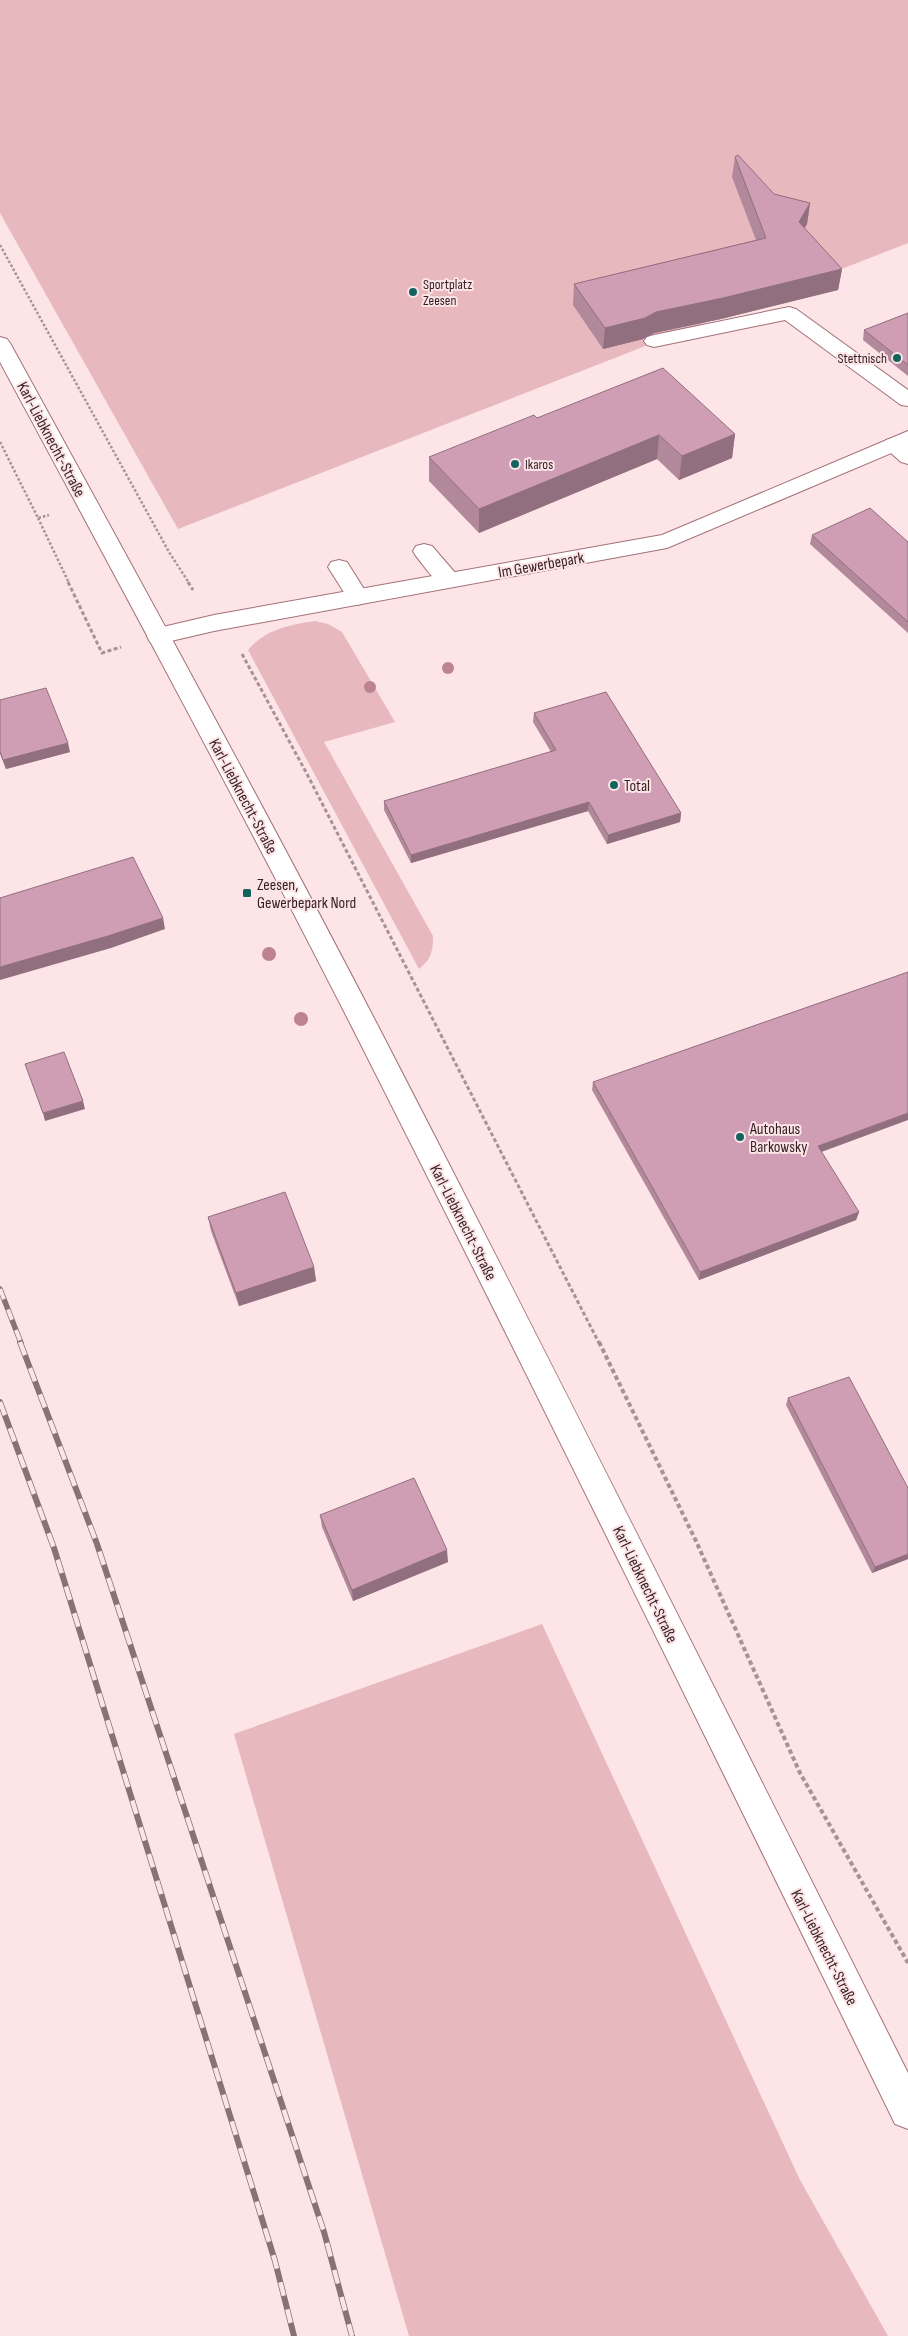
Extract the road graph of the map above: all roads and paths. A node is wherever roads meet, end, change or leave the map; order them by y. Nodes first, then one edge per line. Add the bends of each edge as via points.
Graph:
1 (0, 246) edge
2 (654, 341) edge
3 (0, 343) edge
4 (908, 400) edge
5 (903, 446) edge
6 (38, 518) dead end
7 (424, 551) dead end
8 (339, 567) dead end
9 (449, 580) junction
10 (358, 597) junction
11 (214, 623) junction
12 (158, 636) junction
13 (908, 1963) edge
14 (908, 2112) edge

1 - 11 path via 168,552
2 - 4 street via 789,313
3 - 12 street, Karl-Liebknecht-Straße
5 - 9 street, Im Gewerbepark via 667,541
6 - 12 path via 102,653
7 - 9 street
8 - 10 street
9 - 10 street, Im Gewerbepark
10 - 11 street, Im Gewerbepark
11 - 12 street, Im Gewerbepark
11 - 13 path via 242,655 312,783 617,1378 696,1541 800,1773
12 - 14 street, Karl-Liebknecht-Straße via 374,1044

